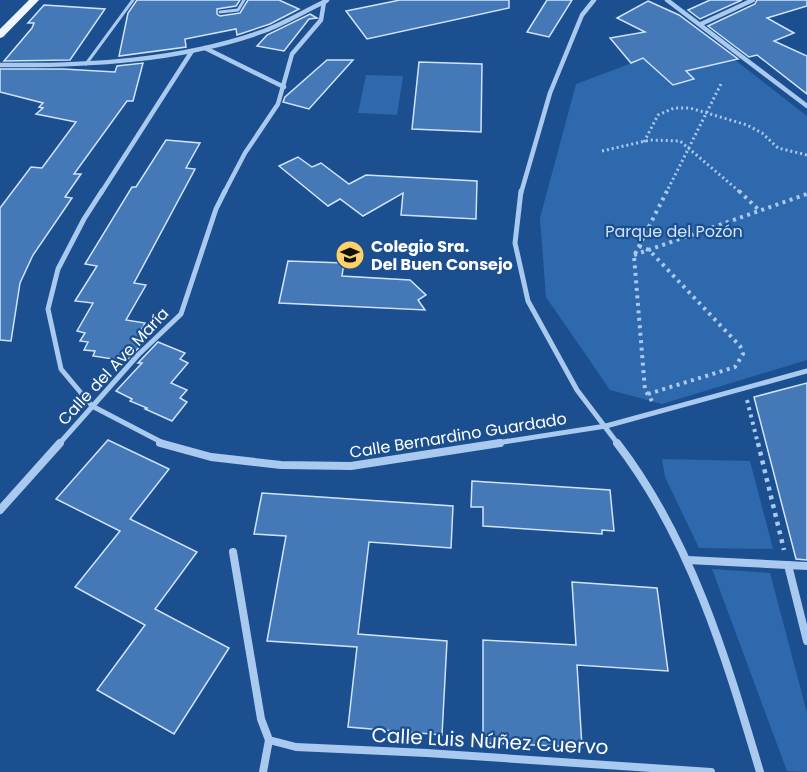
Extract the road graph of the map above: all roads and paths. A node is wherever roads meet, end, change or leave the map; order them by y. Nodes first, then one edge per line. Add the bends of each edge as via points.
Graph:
1 (34, 0) edge
2 (133, 0) edge
3 (244, 0) edge
4 (594, 0) edge
5 (753, 0) edge
6 (326, 1) edge
7 (672, 1) edge
8 (220, 12) dead end
9 (701, 24) junction
10 (0, 35) edge
11 (205, 48) junction
12 (192, 51) junction
13 (86, 64) junction
14 (0, 65) edge
15 (721, 84) dead end
16 (285, 87) junction
17 (807, 106) edge
18 (707, 111) junction
19 (644, 142) junction
20 (689, 147) junction
21 (602, 151) dead end
22 (807, 155) edge
23 (807, 194) edge
24 (760, 211) junction
25 (639, 246) junction
26 (649, 250) junction
27 (634, 256) junction
28 (807, 371) edge
29 (744, 388) junction
30 (648, 394) junction
31 (93, 406) junction
32 (659, 412) junction
33 (606, 426) junction
34 (0, 510) edge
35 (233, 552) dead end
36 (687, 560) junction
37 (788, 565) junction
38 (807, 566) edge
39 (807, 641) edge
40 (269, 740) junction
41 (263, 772) edge
42 (711, 772) edge
43 (760, 772) edge

1 - 10 main road
2 - 13 lane
3 - 8 lane via 238,10
4 - 33 street via 582,15 550,93 521,189 515,243 528,301 577,390
5 - 9 street
6 - 11 street via 258,34
6 - 16 street, Calle del Ave María via 321,20 292,54
7 - 9 street
9 - 17 street
11 - 12 street
11 - 16 street
12 - 13 street
12 - 31 street, Calle Bernardino Guardado via 84,219 58,269 48,309 61,369
13 - 14 street
15 - 18 path
16 - 31 street, Calle del Ave María via 216,209 181,314
18 - 19 path via 666,111 658,115
18 - 20 path
18 - 22 path via 747,124 778,148
19 - 20 path via 682,141
19 - 21 path
20 - 24 path
20 - 25 path
23 - 24 path
24 - 26 path
25 - 26 path
25 - 27 path
26 - 27 path
26 - 30 path via 740,346 743,354 735,367
27 - 30 path
28 - 29 street, Calle Bernardino Guardado
29 - 32 street, Calle Bernardino Guardado
29 - 37 path
30 - 32 path
31 - 33 street, Calle Bernardino Guardado via 161,443 211,457 281,465 351,466
31 - 34 street, Calle del Ave María
32 - 33 street, Calle Bernardino Guardado
33 - 36 street via 639,471
35 - 40 street via 261,719
36 - 37 street
36 - 43 street via 729,668
37 - 38 street
37 - 39 street
40 - 41 street
40 - 42 street, Calle Luis Núñez Cuervo via 296,747

